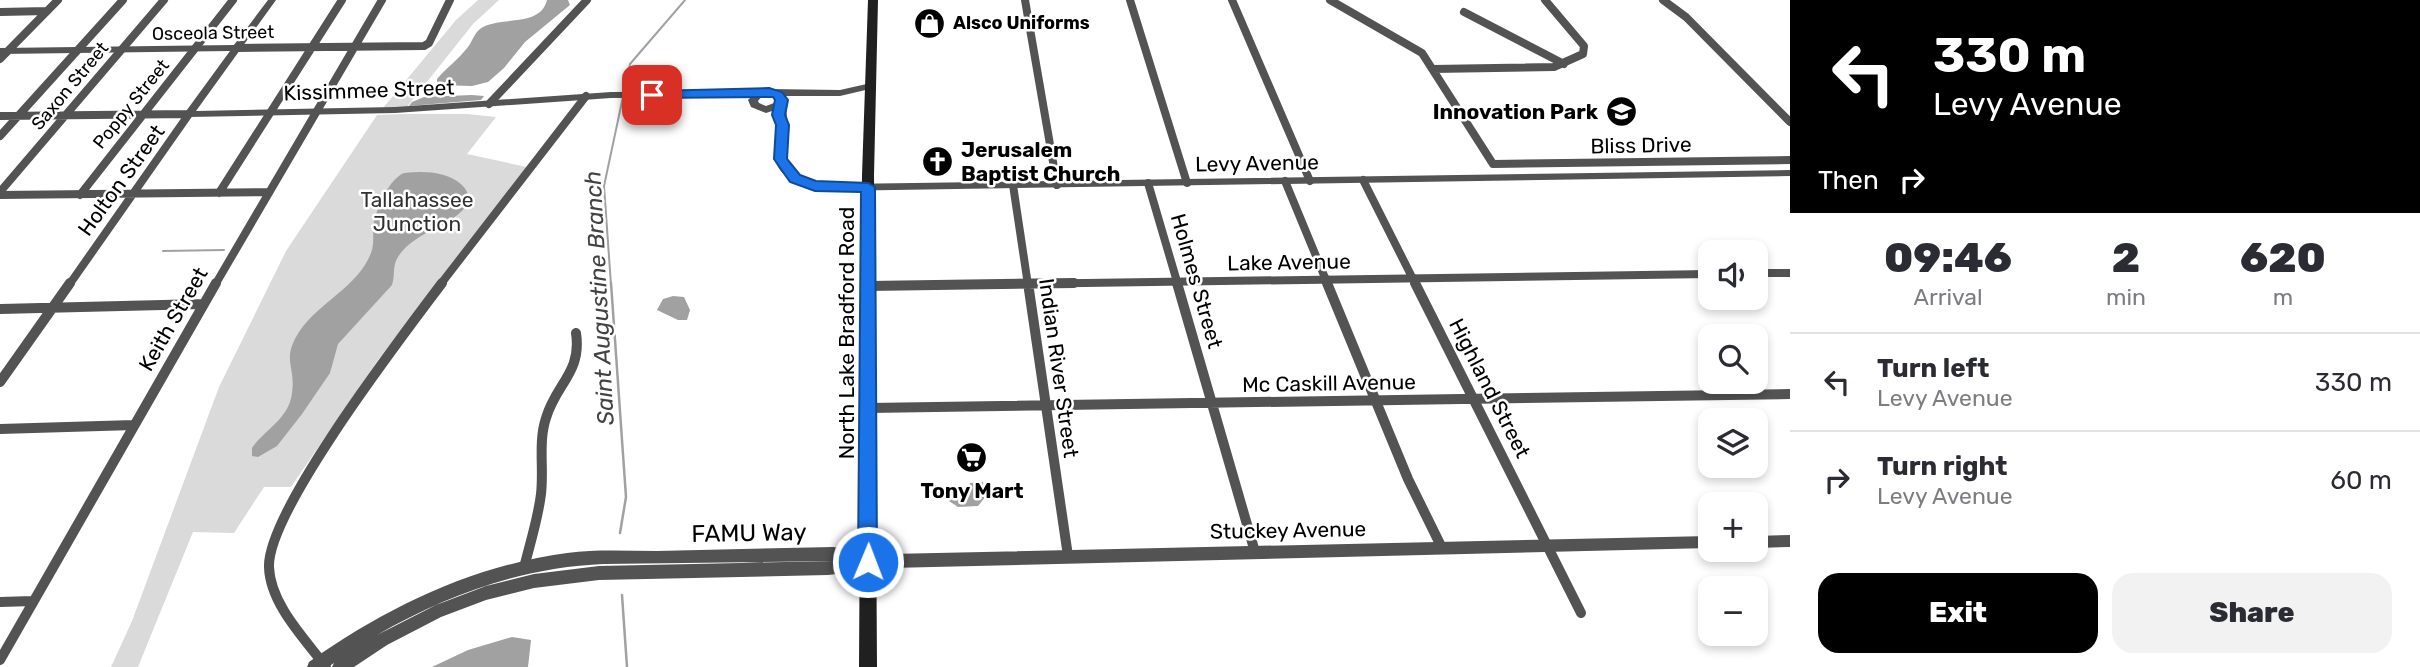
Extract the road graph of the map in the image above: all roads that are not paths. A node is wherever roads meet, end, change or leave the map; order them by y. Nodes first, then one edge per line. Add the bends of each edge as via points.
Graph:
1 (58, 0) edge
2 (124, 0) edge
3 (163, 0) edge
4 (233, 0) edge
5 (272, 0) edge
6 (342, 0) edge
7 (382, 0) edge
8 (450, 0) edge
9 (587, 0) edge
10 (873, 0) edge
11 (1025, 0) edge
12 (1130, 0) edge
13 (1232, 0) edge
14 (1330, 0) edge
15 (1545, 0) edge
16 (1662, 0) edge
17 (47, 11) junction
18 (0, 12) edge
19 (1464, 12) dead end
20 (354, 47) junction
21 (237, 48) junction
22 (311, 48) junction
23 (195, 49) junction
24 (79, 50) junction
25 (121, 50) junction
26 (4, 51) edge
27 (0, 59) edge
28 (1564, 64) junction
29 (1433, 69) junction
30 (871, 86) junction
31 (774, 93) junction
32 (840, 93) junction
33 (799, 94) junction
34 (586, 96) junction
35 (756, 98) junction
36 (871, 102) junction
37 (489, 104) junction
38 (780, 108) junction
39 (316, 112) junction
40 (270, 113) junction
41 (145, 114) junction
42 (189, 114) junction
43 (0, 116) edge
44 (18, 116) junction
45 (65, 116) junction
46 (1790, 122) edge
47 (0, 136) edge
48 (1790, 160) edge
49 (1790, 173) edge
50 (1363, 180) junction
51 (1285, 181) junction
52 (1310, 181) junction
53 (1148, 183) junction
54 (1187, 183) junction
55 (1013, 185) junction
56 (1057, 185) junction
57 (868, 187) junction
58 (219, 192) junction
59 (269, 192) junction
60 (0, 194) edge
61 (133, 194) junction
62 (80, 195) junction
63 (1768, 273) edge
64 (1790, 273) edge
65 (1698, 274) edge
66 (1413, 278) junction
67 (1324, 279) junction
68 (1177, 282) junction
69 (1027, 284) junction
70 (869, 286) junction
71 (203, 304) junction
72 (52, 307) junction
73 (0, 309) edge
74 (576, 333) dead end
75 (0, 382) edge
76 (1790, 394) edge
77 (1474, 400) junction
78 (1375, 401) junction
79 (1213, 403) junction
80 (1045, 406) junction
81 (869, 408) junction
82 (134, 425) junction
83 (0, 429) edge
84 (1790, 541) edge
85 (1698, 542) edge
86 (1768, 542) edge
87 (1547, 546) junction
88 (1442, 548) junction
89 (1255, 552) junction
90 (1068, 556) junction
91 (868, 562) junction
92 (524, 568) junction
93 (33, 601) junction
94 (0, 602) edge
95 (1581, 614) dead end
96 (0, 660) edge
97 (321, 665) edge
98 (340, 667) edge
99 (868, 667) edge

1 - 17 street
2 - 24 street
3 - 25 street, Saxon Street
4 - 23 street, Poppy Street
5 - 21 street, Holton Street
6 - 22 street
7 - 20 street, Keith Street
8 - 20 street, Osceola Street via 427,45
9 - 37 street
10 - 30 main road, North Lake Bradford Road
11 - 56 street
12 - 54 street, Holmes Street
13 - 52 street
14 - 29 street via 1414,47
15 - 28 street via 1585,49
16 - 46 street via 1686,17
17 - 18 street
17 - 26 street
19 - 28 street
20 - 22 street, Osceola Street
20 - 39 street, Keith Street
21 - 22 street, Osceola Street
21 - 23 street, Osceola Street
21 - 42 street, Holton Street
22 - 40 street
23 - 25 street, Osceola Street
23 - 41 street, Poppy Street
24 - 25 street, Osceola Street
24 - 26 street, Osceola Street
24 - 44 street
25 - 45 street, Saxon Street
26 - 27 street
28 - 29 street
29 - 48 street, Bliss Drive via 1493,164
30 - 32 street
30 - 36 main road, North Lake Bradford Road
31 - 33 street
31 - 35 street
31 - 38 street via 780,97
32 - 33 street
32 - 36 street
33 - 38 street
34 - 35 street, Kissimmee Street via 740,94
34 - 37 street, Kissimmee Street
34 - 97 street via 377,369 342,420 272,544 270,578 278,599
35 - 38 street, Kissimmee Street via 757,108
36 - 57 main road, North Lake Bradford Road
37 - 39 street, Kissimmee Street
38 - 57 street, Levy Avenue via 780,159 795,179 815,186
39 - 40 street, Kissimmee Street
39 - 59 street, Keith Street
40 - 42 street, Kissimmee Street
40 - 58 street
41 - 42 street, Kissimmee Street
41 - 45 street, Kissimmee Street
41 - 62 street, Poppy Street
42 - 61 street, Holton Street
43 - 44 street, Kissimmee Street
44 - 45 street, Kissimmee Street
44 - 47 street
45 - 60 street, Saxon Street
49 - 50 street, Levy Avenue
50 - 52 street, Levy Avenue
50 - 66 street, Highland Street
51 - 52 street, Levy Avenue
51 - 54 street, Levy Avenue
51 - 67 street
53 - 54 street, Levy Avenue
53 - 56 street, Levy Avenue
53 - 68 street, Holmes Street
55 - 56 street, Levy Avenue
55 - 57 street, Levy Avenue
55 - 69 street, Indian River Street
57 - 70 main road, North Lake Bradford Road
58 - 59 street
58 - 61 street
59 - 71 street, Keith Street
60 - 62 street
61 - 62 street
61 - 72 street, Holton Street
63 - 64 street
65 - 66 street, Lake Avenue
66 - 67 street, Lake Avenue
66 - 77 street, Highland Street
67 - 68 street, Lake Avenue
67 - 78 street
68 - 69 street, Lake Avenue
68 - 79 street, Holmes Street
69 - 70 street, Lake Avenue
69 - 80 street, Indian River Street
70 - 81 main road, North Lake Bradford Road
71 - 72 street
71 - 82 street, Keith Street
72 - 73 street
72 - 75 street, Holton Street
74 - 92 street via 579,359 545,422 540,447 541,490
76 - 77 street, Mc Caskill Avenue
77 - 78 street, Mc Caskill Avenue
77 - 87 street, Highland Street
78 - 79 street, Mc Caskill Avenue
78 - 88 street
79 - 80 street, Mc Caskill Avenue
79 - 89 street, Holmes Street
80 - 81 street, Mc Caskill Avenue
80 - 90 street, Indian River Street
81 - 91 main road, North Lake Bradford Road
82 - 83 street
82 - 93 street, Keith Street
84 - 86 street
85 - 87 street, Stuckey Avenue
87 - 88 street, Stuckey Avenue
87 - 95 street, Highland Street
88 - 89 street, Stuckey Avenue
89 - 90 street, Stuckey Avenue
90 - 91 street, Stuckey Avenue
91 - 92 street, FAMU Way via 832,554 567,560
91 - 98 street, FAMU Way via 828,568 599,573 534,581 436,612
91 - 99 main road, North Lake Bradford Road
92 - 97 street, FAMU Way via 429,600 372,629
93 - 94 street
93 - 96 street, Keith Street

